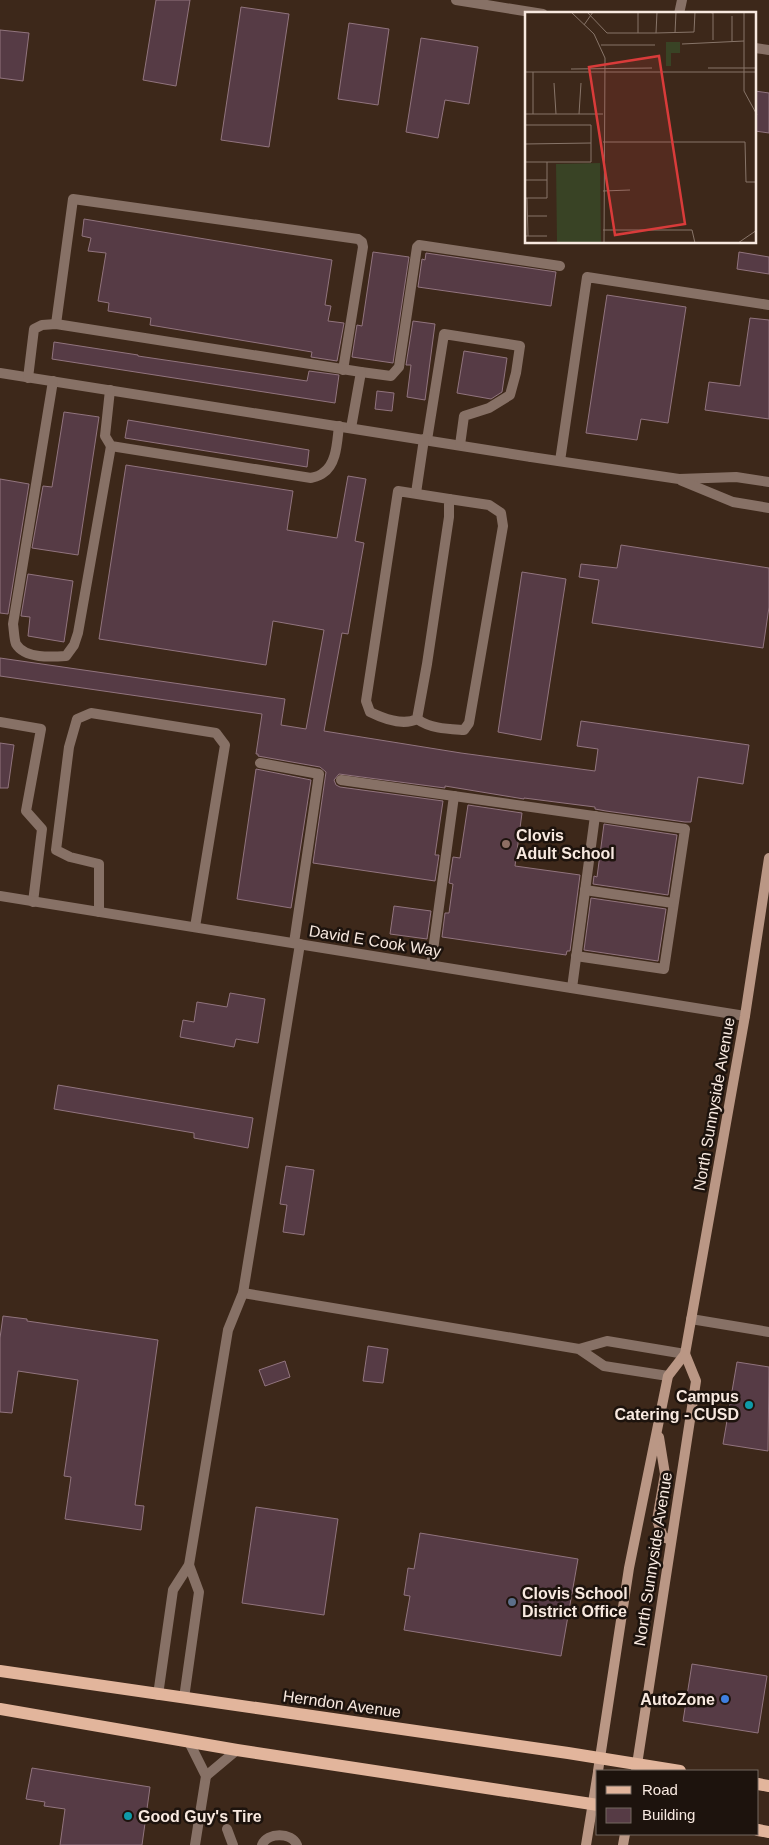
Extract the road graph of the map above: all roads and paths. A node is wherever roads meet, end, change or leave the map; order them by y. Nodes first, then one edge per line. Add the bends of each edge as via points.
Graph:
1 (456, 0) edge
2 (473, 1) edge
3 (532, 12) edge
4 (756, 48) edge
5 (769, 50) edge
6 (560, 266) dead end
7 (769, 306) edge
8 (56, 324) junction
9 (344, 370) junction
10 (361, 372) junction
11 (0, 373) edge
12 (28, 378) junction
13 (53, 381) junction
14 (110, 390) junction
15 (339, 426) junction
16 (352, 428) junction
17 (426, 440) junction
18 (460, 445) junction
19 (111, 446) junction
20 (560, 461) junction
21 (679, 479) junction
22 (769, 482) edge
23 (416, 492) junction
24 (449, 498) junction
25 (769, 508) edge
26 (417, 719) junction
27 (0, 722) edge
28 (260, 763) dead end
29 (341, 780) dead end
30 (454, 796) junction
31 (595, 816) junction
32 (769, 858) edge
33 (585, 890) junction
34 (0, 896) edge
35 (766, 898) edge
36 (33, 902) junction
37 (674, 903) junction
38 (99, 912) junction
39 (195, 927) junction
40 (297, 944) junction
41 (576, 956) junction
42 (430, 965) junction
43 (572, 988) junction
44 (745, 1016) junction
45 (244, 1293) junction
46 (691, 1319) junction
47 (769, 1332) edge
48 (579, 1349) junction
49 (686, 1354) junction
50 (668, 1376) junction
51 (658, 1431) junction
52 (671, 1540) junction
53 (189, 1565) junction
54 (1, 1671) edge
55 (158, 1695) junction
56 (184, 1698) junction
57 (0, 1709) edge
58 (189, 1742) junction
59 (237, 1750) junction
60 (598, 1767) edge
61 (636, 1768) edge
62 (665, 1770) edge
63 (206, 1776) junction
64 (596, 1792) edge
65 (595, 1805) edge
66 (195, 1845) edge
67 (224, 1845) edge
68 (233, 1845) edge
69 (262, 1845) edge
70 (297, 1845) edge
71 (586, 1845) edge

1 - 2 street
2 - 3 street
4 - 5 street
6 - 10 street via 419,245 399,367 391,376
7 - 20 street via 588,277
8 - 9 street
8 - 9 street via 73,199 358,239 363,248
8 - 12 street via 42,325 34,330
9 - 10 street
10 - 16 street
11 - 12 street
12 - 13 street
13 - 14 street
13 - 19 street via 13,624 16,643 24,652 50,657 66,656 74,645
14 - 15 street
14 - 19 street via 105,436
15 - 16 street
15 - 19 street via 331,464 324,473 311,478
16 - 17 street
17 - 18 street
17 - 18 street via 444,334 520,346 510,395 489,408 464,416
17 - 23 street
18 - 20 street
20 - 21 street
21 - 22 street via 736,478
21 - 25 street via 732,502
23 - 24 street
23 - 26 street via 398,491 366,701 370,712 381,717 410,722
24 - 26 street
24 - 26 street via 489,505 501,513 503,526 469,722 464,730 438,728
27 - 36 street via 41,729 26,810 42,829
28 - 40 street via 319,774
29 - 30 street
30 - 31 street
30 - 42 street
31 - 33 street
31 - 37 street via 684,829
32 - 35 main road, North Sunnyside Avenue
33 - 37 street
33 - 41 street
34 - 36 street, David E Cook Way
35 - 44 main road, North Sunnyside Avenue
36 - 38 street, David E Cook Way
37 - 41 street via 664,969
38 - 39 street, David E Cook Way
38 - 39 street via 99,864 56,850 69,747 77,720 91,713 216,733 224,745
39 - 40 street, David E Cook Way
40 - 42 street, David E Cook Way
40 - 45 street
41 - 43 street
42 - 43 street, David E Cook Way
43 - 44 street, David E Cook Way
44 - 46 main road, North Sunnyside Avenue
45 - 48 street
45 - 53 street via 228,1330
46 - 47 street
46 - 49 main road, North Sunnyside Avenue
48 - 49 street via 607,1341
48 - 50 street via 604,1366
49 - 50 main road, North Sunnyside Avenue
49 - 52 main road, North Sunnyside Avenue via 696,1381
50 - 51 main road, North Sunnyside Avenue
51 - 52 main road via 665,1474 657,1520 664,1537
51 - 60 main road, North Sunnyside Avenue via 629,1568
52 - 61 main road, North Sunnyside Avenue
53 - 55 street via 173,1590
53 - 56 street via 199,1592
54 - 55 main road, Herndon Avenue
55 - 56 main road, Herndon Avenue
56 - 60 main road, Herndon Avenue via 568,1753
57 - 58 main road
58 - 59 main road
58 - 63 street
59 - 63 street
59 - 65 main road
60 - 61 main road, Herndon Avenue
61 - 62 main road, Herndon Avenue
63 - 66 street
64 - 65 main road, North Sunnyside Avenue
65 - 71 main road, North Sunnyside Avenue
67 - 68 street via 227,1829
69 - 70 street via 267,1838 277,1836 291,1838

